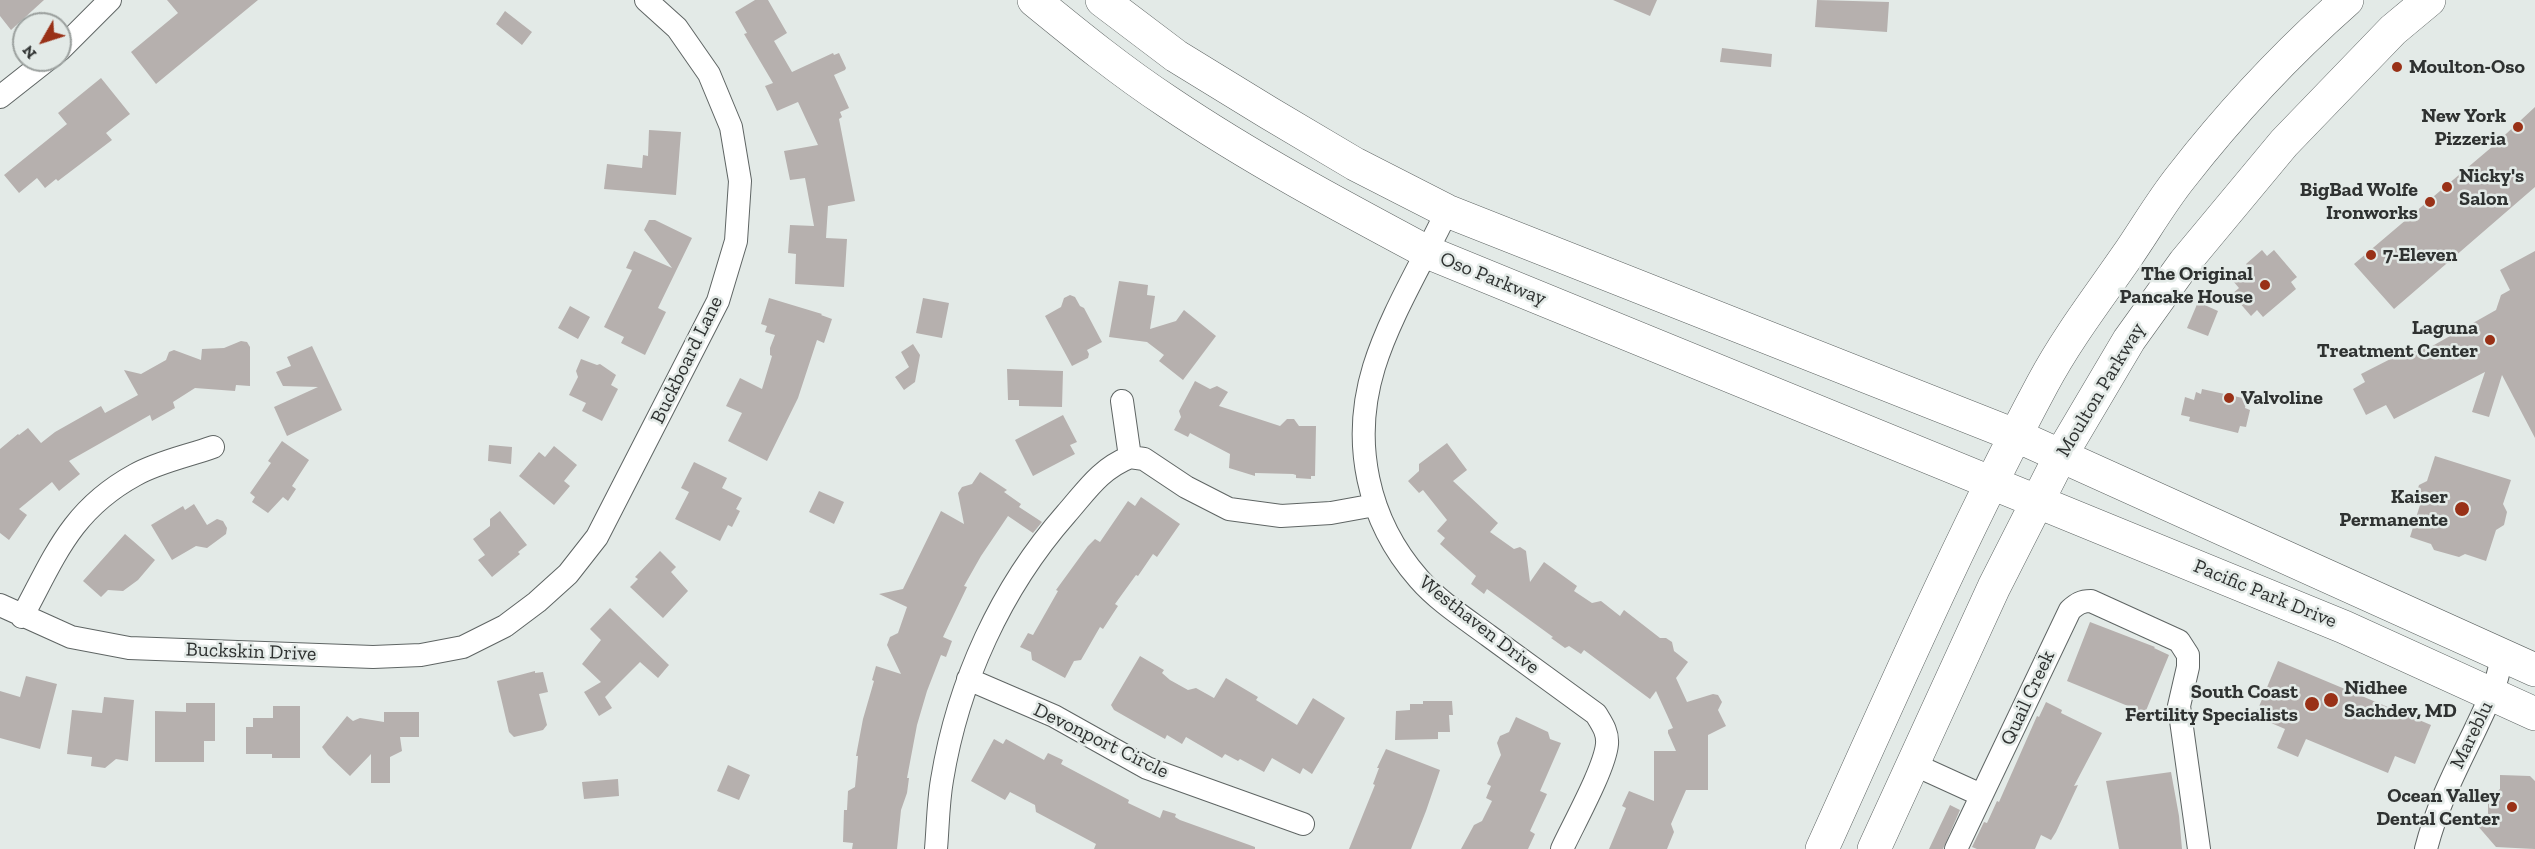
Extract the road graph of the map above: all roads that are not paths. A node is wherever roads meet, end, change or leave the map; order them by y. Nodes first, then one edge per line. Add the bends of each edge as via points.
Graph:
1 (110, 0) edge
2 (646, 0) edge
3 (1035, 0) edge
4 (1102, 0) edge
5 (2347, 0) edge
6 (2429, 0) edge
7 (72, 38) edge
8 (32, 72) edge
9 (0, 97) edge
10 (1447, 211) junction
11 (1427, 252) junction
12 (1122, 401) dead end
13 (2017, 436) junction
14 (213, 447) dead end
15 (2061, 455) junction
16 (1130, 457) junction
17 (1992, 483) junction
18 (2037, 501) junction
19 (1376, 505) junction
20 (0, 605) edge
21 (22, 617) junction
22 (505, 626) joint
23 (2503, 655) junction
24 (2535, 670) edge
25 (968, 680) junction
26 (2492, 693) junction
27 (2535, 714) edge
28 (1913, 764) junction
29 (1981, 795) junction
30 (1304, 824) dead end
31 (936, 849) edge
32 (1562, 849) edge
33 (1822, 849) edge
34 (1874, 849) edge
35 (1956, 849) edge
36 (2199, 849) edge
37 (2426, 849) edge

1 - 7 street
2 - 22 street, Buckboard Lane via 677,28 709,74 731,127 740,181 736,241 718,301 597,537 568,574
3 - 11 main road, Oso Parkway via 1090,46 1168,102 1308,189
4 - 10 main road via 1176,56 1269,113 1355,164
5 - 13 main road via 2318,25 2222,127 2180,179 2076,328
6 - 15 main road, Moulton Parkway via 2393,30 2284,143 2185,262 2129,340
8 - 9 street
10 - 11 street, Westhaven Drive
10 - 13 main road
11 - 17 main road, Oso Parkway
11 - 19 street, Westhaven Drive via 1375,365 1368,391 1364,456
12 - 16 street
13 - 15 main road, Pacific Park Drive
13 - 17 main road
14 - 21 street via 136,474 95,502 68,532
15 - 18 main road, Moulton Parkway
15 - 23 main road, Pacific Park Drive
16 - 19 street via 1144,459 1229,509 1281,516
16 - 25 street via 1113,464 1097,478 1040,544 1001,606
17 - 18 main road, Pacific Park Drive
17 - 33 main road
18 - 26 main road, Pacific Park Drive via 2344,627
18 - 28 main road, Moulton Parkway
19 - 32 street, Westhaven Drive via 1393,546 1420,581 1460,615 1596,714 1606,730 1607,745 1601,766
20 - 21 street, Buckskin Drive
21 - 22 street, Buckskin Drive via 71,637 129,648 373,657 421,655 462,647
23 - 24 main road, Pacific Park Drive
23 - 26 street, Mareblu
25 - 30 street, Devonport Circle via 1054,716 1147,768
25 - 31 street via 949,742
26 - 27 main road, Pacific Park Drive
26 - 37 street, Mareblu via 2445,790
28 - 29 street
28 - 34 main road, Moulton Parkway
29 - 35 street, Quail Creek
29 - 36 street, Quail Creek via 2070,610 2078,603 2091,601 2179,641 2186,650 2188,667 2179,705

